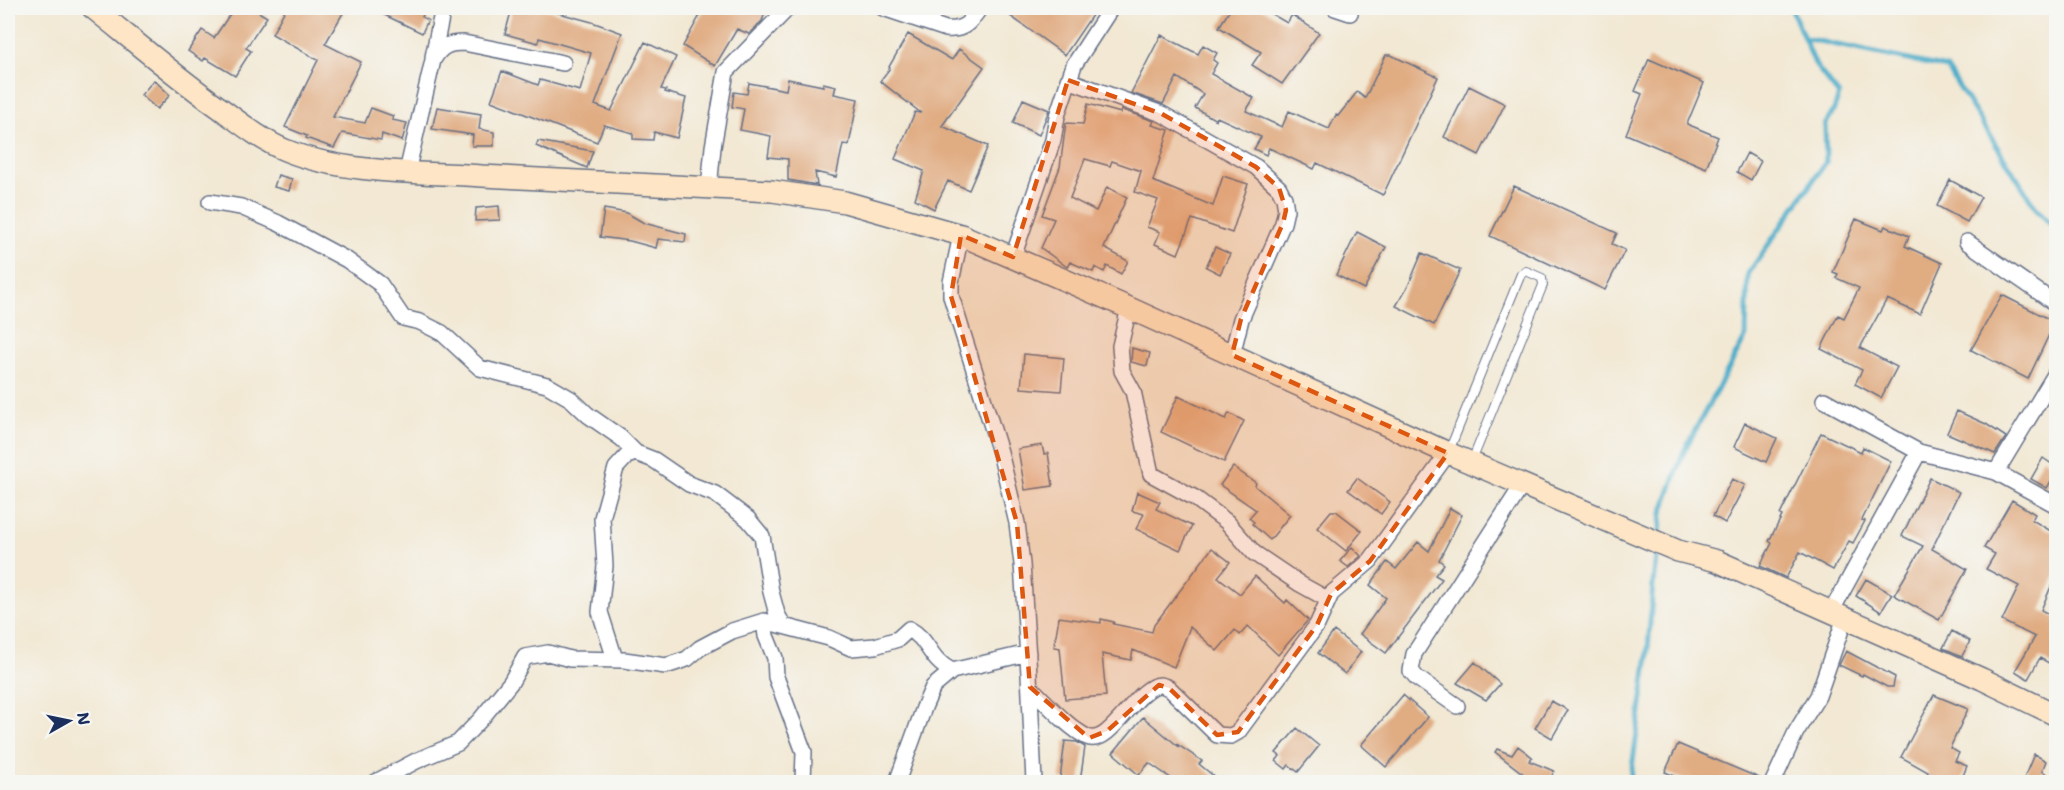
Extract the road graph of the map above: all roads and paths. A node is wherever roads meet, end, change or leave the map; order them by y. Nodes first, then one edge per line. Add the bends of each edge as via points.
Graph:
1 (93, 8) edge
2 (443, 8) edge
3 (791, 8) edge
4 (882, 8) edge
5 (980, 8) edge
6 (1111, 8) edge
7 (1335, 8) edge
8 (1350, 13) dead end
9 (433, 60) junction
10 (563, 63) dead end
11 (1068, 80) junction
12 (407, 172) junction
13 (709, 188) junction
14 (210, 202) dead end
15 (961, 235) junction
16 (1967, 242) dead end
17 (1013, 257) junction
18 (2056, 304) edge
19 (1130, 308) junction
20 (1232, 355) junction
21 (2056, 373) edge
22 (1824, 400) dead end
23 (1919, 452) junction
24 (636, 453) junction
25 (1448, 453) junction
26 (1472, 462) junction
27 (1996, 472) junction
28 (1523, 484) junction
29 (2056, 505) edge
30 (1327, 599) junction
31 (1838, 615) junction
32 (764, 621) junction
33 (783, 626) junction
34 (1028, 652) junction
35 (615, 659) junction
36 (952, 671) junction
37 (1030, 687) junction
38 (1457, 706) dead end
39 (2056, 715) edge
40 (376, 783) edge
41 (803, 783) edge
42 (897, 783) edge
43 (1034, 783) edge
44 (1773, 783) edge

1 - 12 main road via 183,82 284,150 340,165
2 - 9 street
3 - 13 street via 726,72
4 - 5 street via 955,30 969,23
6 - 11 street
7 - 8 street
9 - 10 street via 438,50 449,43 464,43
9 - 12 street
11 - 17 street via 1053,140
11 - 20 street via 1162,114 1256,168 1279,188 1286,210 1283,223 1241,319
12 - 13 main road
13 - 15 main road via 772,191 845,202
14 - 24 street via 241,207 347,260 380,284 403,318 442,333 480,368 547,385 571,399
15 - 17 main road
15 - 34 street via 951,296 1000,452 1017,523
16 - 18 street
17 - 19 main road
19 - 20 main road
19 - 30 street via 1120,346 1122,371 1133,391 1151,474 1195,498 1227,522 1254,554
20 - 25 main road
21 - 27 street
22 - 23 street
23 - 27 street
23 - 31 street
24 - 33 street via 654,460 689,484 716,494 748,519 762,536 771,592
24 - 35 street via 616,468 602,518 605,566 600,612
25 - 26 main road
25 - 26 lane via 1521,274 1542,278 1543,285
25 - 30 street via 1370,561
26 - 28 main road
27 - 29 street
28 - 31 main road via 1678,551 1717,561
28 - 38 street via 1411,662 1417,678
30 - 37 street via 1317,625 1238,732 1231,736 1217,735 1169,688 1159,685 1098,738 1089,738
31 - 39 main road
31 - 44 street via 1818,696 1796,732
32 - 33 street
32 - 35 street via 732,631 687,659 666,666
32 - 41 street via 775,658 776,677 804,752
33 - 36 street via 851,648 898,639 909,629 920,635 941,665
34 - 36 street
34 - 37 street
35 - 40 street via 570,659 548,653 525,657 511,682 458,743
36 - 42 street via 933,687
37 - 43 street

